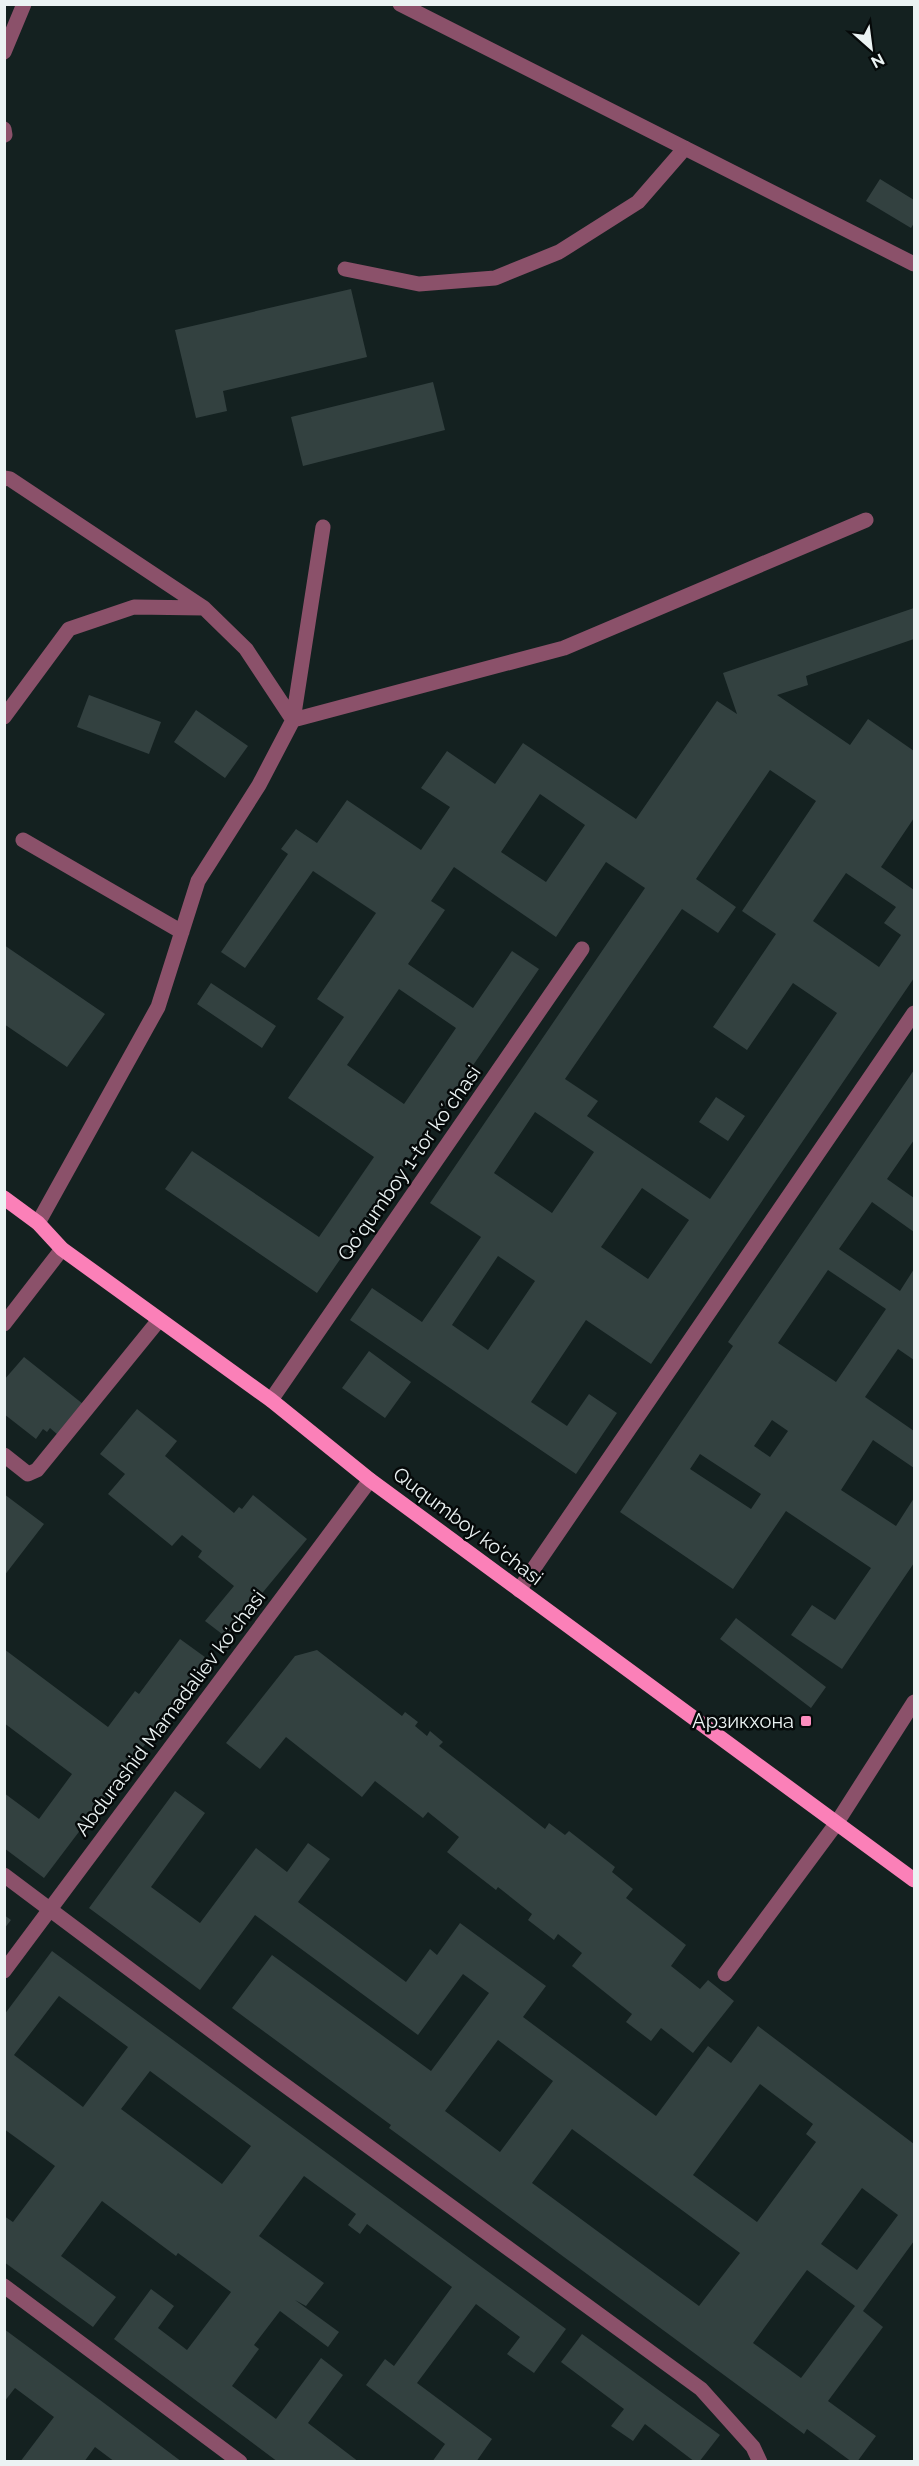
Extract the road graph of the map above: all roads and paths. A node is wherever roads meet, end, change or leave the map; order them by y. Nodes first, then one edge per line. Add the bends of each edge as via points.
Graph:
1 (24, 4) edge
2 (400, 4) edge
3 (4, 52) edge
4 (4, 129) edge
5 (5, 135) edge
6 (685, 148) junction
7 (915, 264) edge
8 (345, 269) dead end
9 (4, 478) edge
10 (866, 520) dead end
11 (323, 527) dead end
12 (204, 608) junction
13 (4, 717) edge
14 (293, 720) junction
15 (24, 840) dead end
16 (182, 932) junction
17 (582, 949) dead end
18 (915, 1013) edge
19 (4, 1198) edge
20 (38, 1223) junction
21 (62, 1248) junction
22 (159, 1320) junction
23 (4, 1324) edge
24 (271, 1400) junction
25 (4, 1455) edge
26 (370, 1480) junction
27 (519, 1590) junction
28 (915, 1702) edge
29 (836, 1824) junction
30 (4, 1875) edge
31 (915, 1880) edge
32 (50, 1909) junction
33 (4, 1971) edge
34 (725, 1974) dead end
35 (4, 2286) edge
36 (240, 2462) edge
37 (760, 2462) edge

1 - 3 street
2 - 6 street
4 - 5 street
6 - 7 street
6 - 8 street via 638,202 559,252 495,279 419,284
9 - 12 street
10 - 14 street via 564,648
11 - 14 street
12 - 13 street via 134,607 69,629
12 - 14 street via 246,649
14 - 16 street via 259,785 198,881
15 - 16 street
16 - 20 street via 158,1007
17 - 24 street, Qoʻqumboy 1-tor koʼchasi
18 - 27 street
19 - 20 main road, Ququmboy ko'chasi
20 - 21 main road, Ququmboy ko'chasi
21 - 22 main road, Ququmboy ko'chasi
21 - 23 street
22 - 24 main road, Ququmboy ko'chasi
22 - 25 street via 37,1470 28,1474
24 - 26 main road, Ququmboy ko'chasi
26 - 27 main road, Ququmboy ko'chasi
26 - 32 street, Abdurashid Mamadaliev koʻchasi
27 - 29 main road, Ququmboy ko'chasi
28 - 29 street
29 - 31 main road, Ququmboy ko'chasi
29 - 34 street
30 - 32 street
32 - 33 street, Abdurashid Mamadaliev koʻchasi
32 - 37 street via 701,2389 753,2446
35 - 36 street

